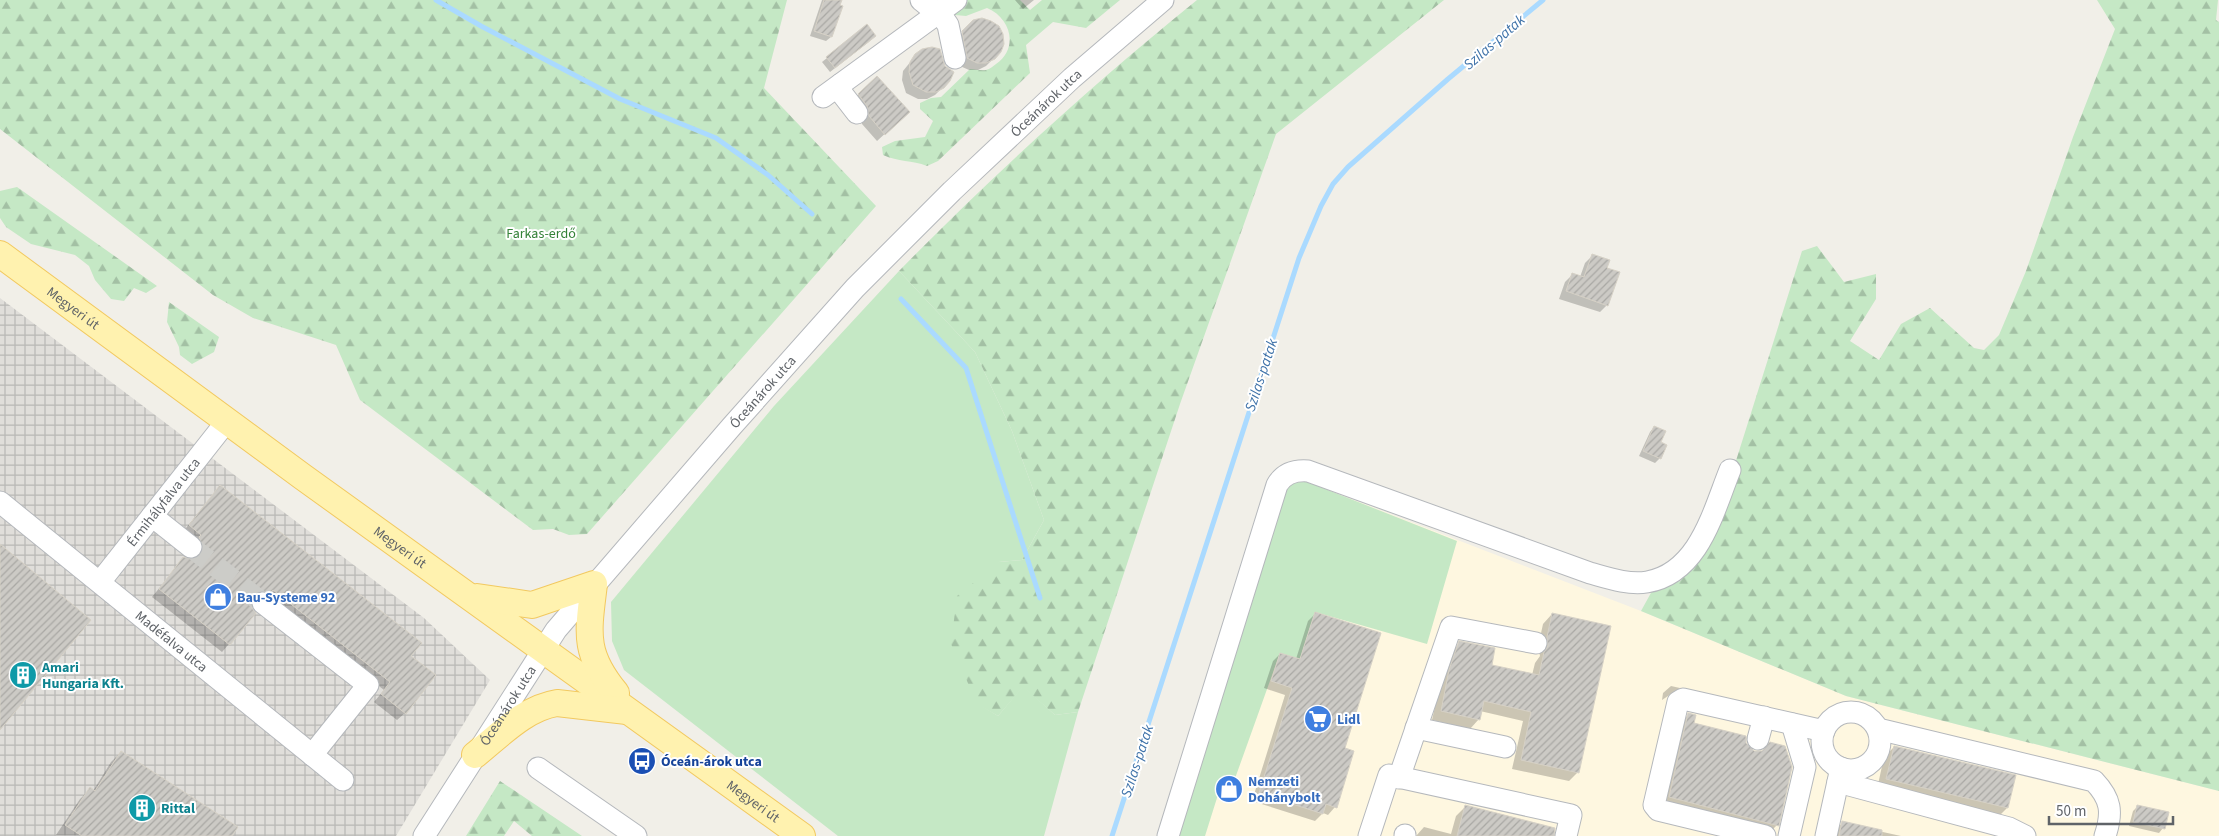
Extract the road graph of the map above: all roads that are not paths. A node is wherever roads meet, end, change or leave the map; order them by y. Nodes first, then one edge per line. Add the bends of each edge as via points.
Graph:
1 (956, 0) edge
2 (1163, 0) edge
3 (932, 8) edge
4 (955, 58) dead end
5 (841, 84) junction
6 (823, 97) dead end
7 (857, 112) dead end
8 (0, 254) edge
9 (227, 421) junction
10 (1730, 470) dead end
11 (0, 502) edge
12 (152, 516) junction
13 (191, 547) tunnel mouth
14 (100, 582) junction
15 (594, 584) junction
16 (456, 586) junction
17 (263, 603) tunnel mouth
18 (1536, 643) dead end
19 (543, 648) junction
20 (631, 712) junction
21 (1764, 717) junction
22 (1792, 724) junction
23 (1416, 728) junction
24 (1878, 729) junction
25 (1824, 731) junction
26 (1758, 739) dead end
27 (1505, 747) dead end
28 (312, 755) junction
29 (475, 755) junction
30 (538, 768) dead end
31 (1840, 775) junction
32 (1399, 778) junction
33 (343, 780) dead end
34 (424, 836) edge
35 (636, 836) edge
36 (802, 836) edge
37 (1168, 836) edge
38 (1369, 836) edge
39 (1566, 836) edge
40 (1765, 836) edge
41 (1789, 836) edge
42 (1826, 836) edge
43 (2025, 836) edge
44 (2105, 836) edge

1 - 3 street
2 - 15 street, Óceánárok utca via 1035,112 855,288
3 - 4 street via 948,25
3 - 5 street
5 - 6 street
5 - 7 street via 840,91
8 - 9 main road, Megyeri út
9 - 12 street, Érmihályfalva utca
9 - 16 main road, Megyeri út
10 - 37 street via 1690,557 1668,575 1646,582 1618,581 1590,573 1308,471 1299,470 1284,476 1277,485
11 - 14 street, Madéfalva utca
12 - 13 street
12 - 14 street, Érmihályfalva utca
14 - 28 street, Madéfalva utca
15 - 16 main road via 543,604 526,606 480,598
15 - 19 street, Óceánárok utca
15 - 20 main road via 589,641 592,657 604,679
16 - 19 main road, Megyeri út
17 - 28 street via 368,685
18 - 23 street via 1451,627
19 - 20 main road, Megyeri út
19 - 29 street, Óceánárok utca
20 - 29 main road via 548,704 535,708
20 - 36 main road, Megyeri út
21 - 22 street
21 - 26 street
21 - 40 street via 1683,698 1678,702 1654,805 1658,810
22 - 25 street
22 - 41 street via 1805,767
23 - 27 street
23 - 32 street
24 - 25 street via 1864,715 1845,712 1836,716
24 - 31 street via 1879,748 1869,764
24 - 44 street via 2094,781 2106,794 2111,814
25 - 31 street via 1822,740 1827,757
28 - 33 street, Madéfalva utca
29 - 34 street, Óceánárok utca
30 - 35 street
31 - 42 street
31 - 43 street via 2009,828
32 - 38 street via 1389,775
32 - 39 street via 1571,815

